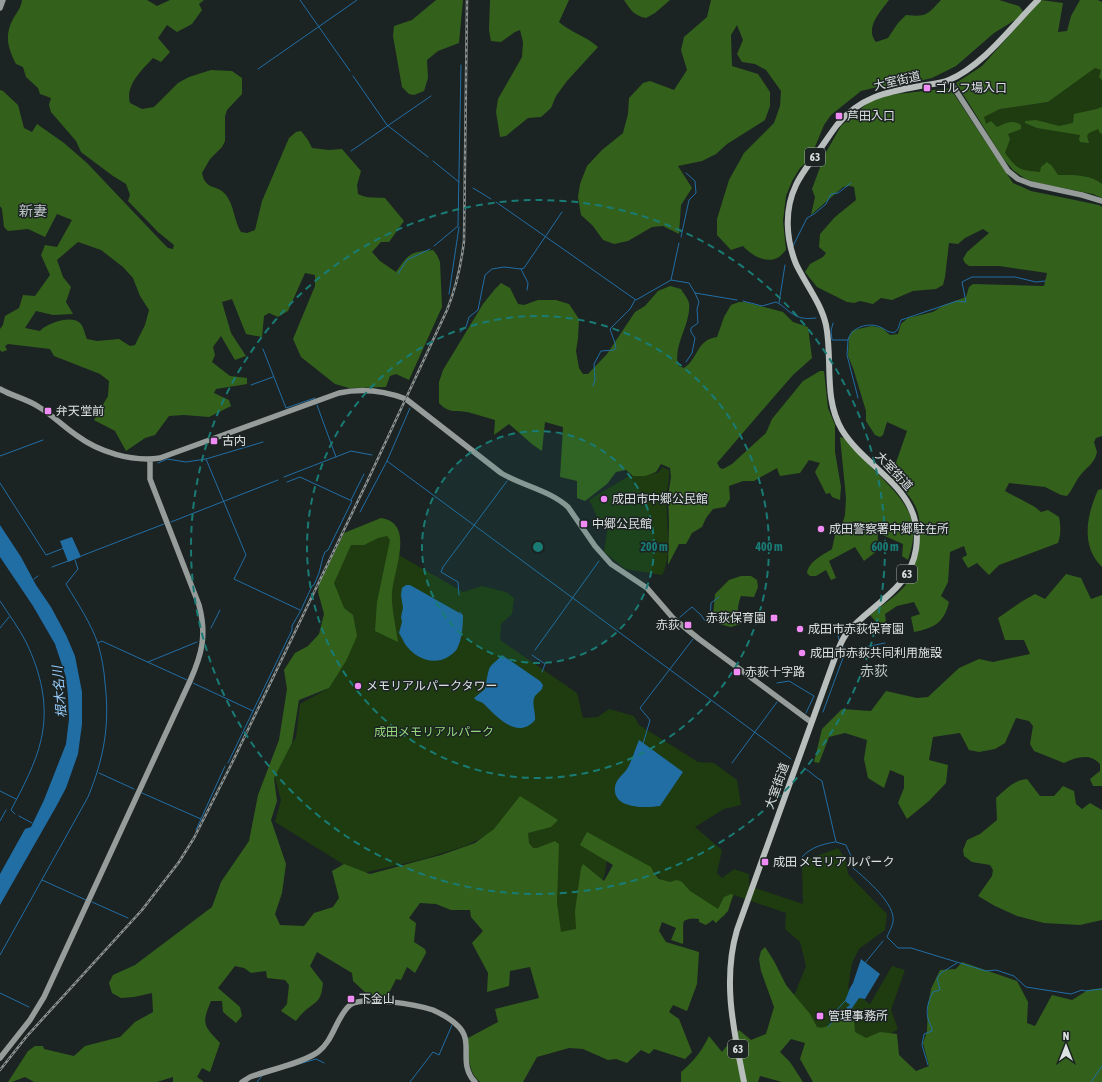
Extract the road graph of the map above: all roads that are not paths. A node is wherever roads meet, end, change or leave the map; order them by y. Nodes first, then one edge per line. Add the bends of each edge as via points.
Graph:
1 (3, 0) edge
2 (1038, 0) edge
3 (0, 8) edge
4 (949, 80) junction
5 (1102, 201) edge
6 (0, 388) edge
7 (150, 459) junction
8 (811, 722) junction
9 (0, 1058) edge
10 (242, 1082) edge
11 (475, 1082) edge
12 (744, 1082) edge

1 - 3 street
2 - 4 main road, 大室街道 / 63 via 981,60
4 - 5 street via 1008,171 1018,179
4 - 8 main road, 大室街道 / 63 via 878,95 854,109 836,127 801,176 791,198 788,224 790,249 821,308 825,322 834,413 843,432 905,498 916,524 916,549 904,580 846,634
6 - 7 street via 38,407 98,448 126,456
7 - 8 street via 167,456 340,393 370,391 406,399 501,473 562,502 594,546 611,564 647,588 673,618 699,639
7 - 9 street via 150,479 199,605 204,626 201,656 44,997 30,1020
8 - 12 main road, 大室街道 / 63 via 733,943 730,999
10 - 11 street via 319,1052 328,1042 345,1010 351,1004 369,1000 432,1010 451,1020 466,1039 467,1070

